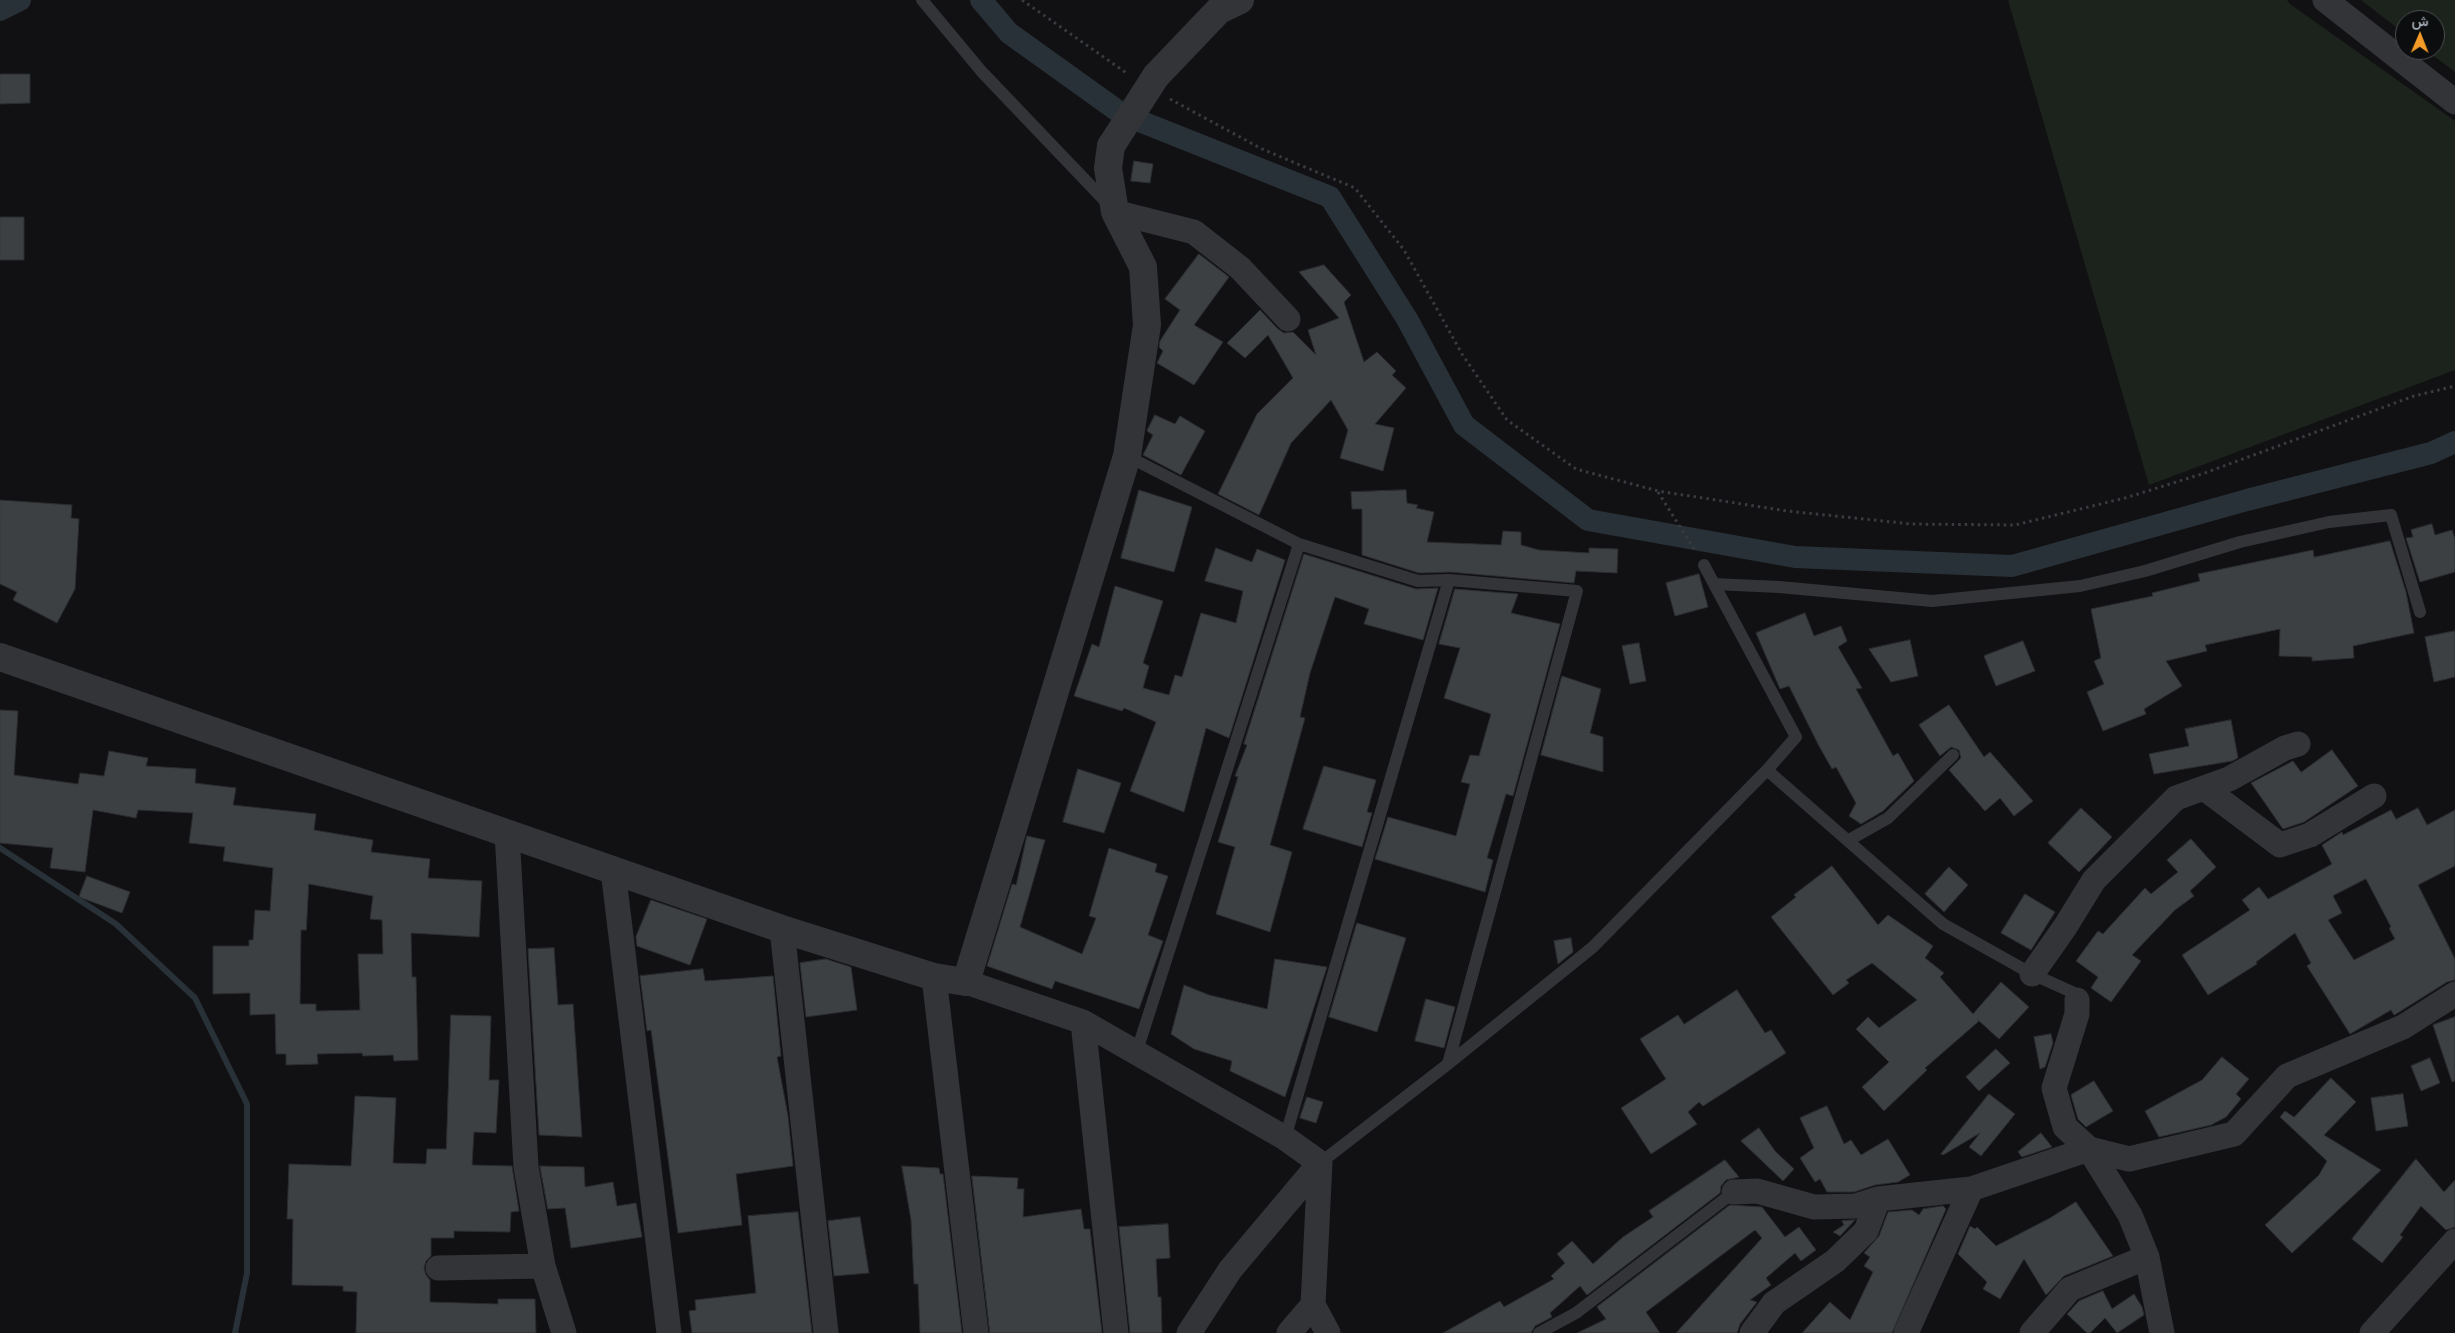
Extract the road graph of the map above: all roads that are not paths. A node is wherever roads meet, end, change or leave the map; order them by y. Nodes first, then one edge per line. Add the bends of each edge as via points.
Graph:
1 (922, 0) edge
2 (1240, 0) edge
3 (2326, 0) edge
4 (2455, 102) edge
5 (1116, 212) junction
6 (1288, 319) dead end
7 (1126, 456) junction
8 (1299, 544) junction
9 (1704, 565) road end
10 (1449, 580) junction
11 (1714, 584) junction
12 (2420, 612) dead end
13 (0, 657) edge
14 (2298, 744) dead end
15 (1953, 755) dead end
16 (1767, 770) junction
17 (2204, 788) junction
18 (2374, 796) dead end
19 (507, 833) junction
20 (1849, 840) junction
21 (613, 870) junction
22 (782, 929) junction
23 (2032, 974) junction
24 (934, 977) junction
25 (966, 982) junction
26 (2455, 994) edge
27 (2077, 1000) joint
28 (1083, 1022) junction
29 (1136, 1054) junction
30 (1448, 1064) junction
31 (1284, 1138) junction
32 (2089, 1149) junction
33 (1320, 1163) junction
34 (1971, 1189) junction
35 (1734, 1192) joint
36 (1878, 1199) junction
37 (2455, 1241) edge
38 (2147, 1257) junction
39 (544, 1266) junction
40 (438, 1268) dead end
41 (1312, 1305) junction
42 (564, 1333) edge
43 (669, 1333) edge
44 (826, 1333) edge
45 (976, 1333) edge
46 (1116, 1333) edge
47 (1189, 1333) edge
48 (1289, 1333) edge
49 (1328, 1333) edge
50 (1539, 1333) edge
51 (1752, 1333) edge
52 (1906, 1333) edge
53 (2032, 1333) edge
54 (2162, 1333) edge
55 (2372, 1333) edge

1 - 5 lane via 982,72
2 - 5 street, bridge via 1219,10 1150,82 1111,146 1108,168
3 - 4 street
5 - 6 street via 1194,232 1240,268
5 - 7 street via 1143,267 1147,326
7 - 8 lane
7 - 25 street
8 - 10 lane via 1418,581
8 - 29 lane
9 - 11 lane
10 - 30 lane via 1577,591
10 - 31 lane
11 - 12 lane via 1932,601 2080,586 2145,571 2240,542 2320,524 2391,515
11 - 16 lane via 1796,737
13 - 19 street
14 - 17 street
15 - 20 lane via 1888,818
16 - 20 lane
16 - 30 lane via 1593,947
17 - 18 street via 2280,845 2310,835
17 - 23 street via 2176,798 2094,880
19 - 21 street
19 - 39 street via 526,1167
20 - 23 lane via 1943,924
21 - 22 street
21 - 43 street
22 - 24 street
22 - 44 street
23 - 27 lane via 2072,992
24 - 25 street
24 - 45 street
25 - 28 street
26 - 32 street via 2404,1027 2288,1076 2234,1134 2128,1159
27 - 32 street via 2077,1014 2054,1088 2065,1127
28 - 29 street
28 - 46 street
29 - 31 street
30 - 33 lane
31 - 33 street
32 - 34 street
32 - 38 street via 2130,1215
33 - 41 street
33 - 47 street via 1230,1270
34 - 36 street
34 - 52 street
35 - 36 street via 1757,1191 1814,1207 1856,1206
35 - 50 lane via 1576,1313
36 - 51 street via 1866,1231 1835,1261 1774,1303
37 - 55 street
38 - 53 street via 2070,1289
38 - 54 street
39 - 40 street
39 - 42 street
41 - 48 street
41 - 49 street

